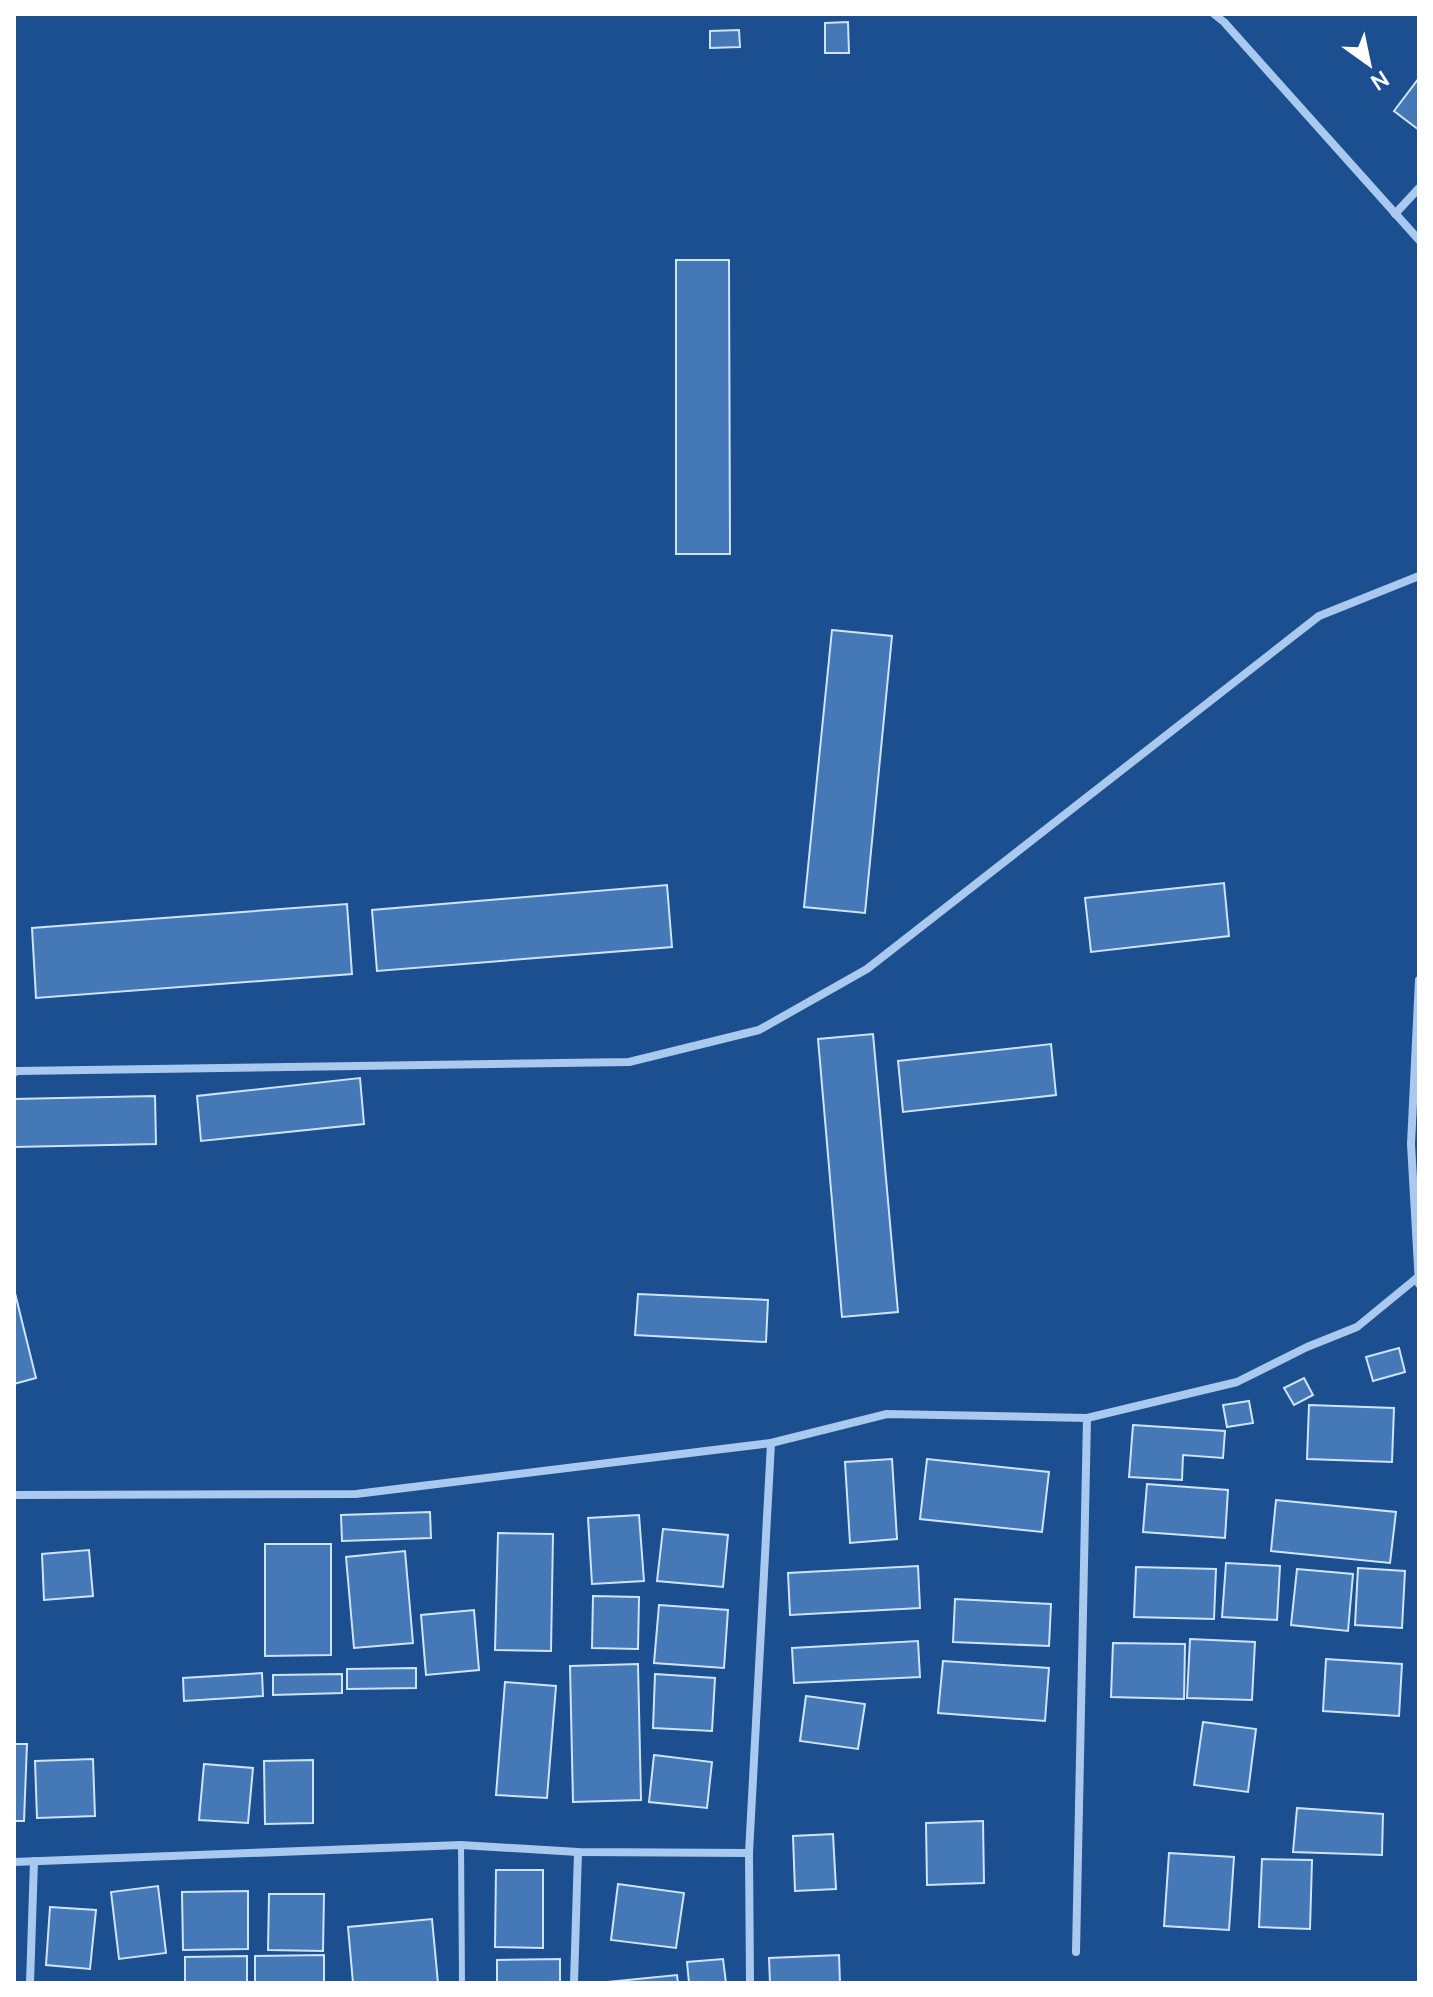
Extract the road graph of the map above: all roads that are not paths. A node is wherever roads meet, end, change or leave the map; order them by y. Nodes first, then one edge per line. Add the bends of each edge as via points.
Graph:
1 (1214, 14) edge
2 (1226, 18) edge
3 (1419, 188) edge
4 (1395, 214) junction
5 (1419, 240) edge
6 (1419, 576) edge
7 (1419, 980) edge
8 (14, 1073) edge
9 (1418, 1280) edge
10 (1087, 1418) junction
11 (771, 1443) junction
12 (14, 1495) edge
13 (461, 1845) junction
14 (578, 1852) junction
15 (749, 1853) junction
16 (34, 1861) junction
17 (14, 1862) edge
18 (1076, 1952) dead end
19 (30, 1983) edge
20 (462, 1983) edge
21 (574, 1983) edge
22 (750, 1983) edge

1 - 2 street
2 - 4 street
3 - 4 street
4 - 5 street
6 - 8 street via 1319,616 867,969 759,1030 629,1062
7 - 9 street via 1411,1144
9 - 10 street via 1357,1327 1237,1382
10 - 11 street via 887,1414
10 - 18 street
11 - 12 street via 356,1494
11 - 15 street
13 - 14 street
13 - 16 street
13 - 20 lane
14 - 15 street
14 - 21 street
15 - 22 street
16 - 17 street
16 - 19 street

